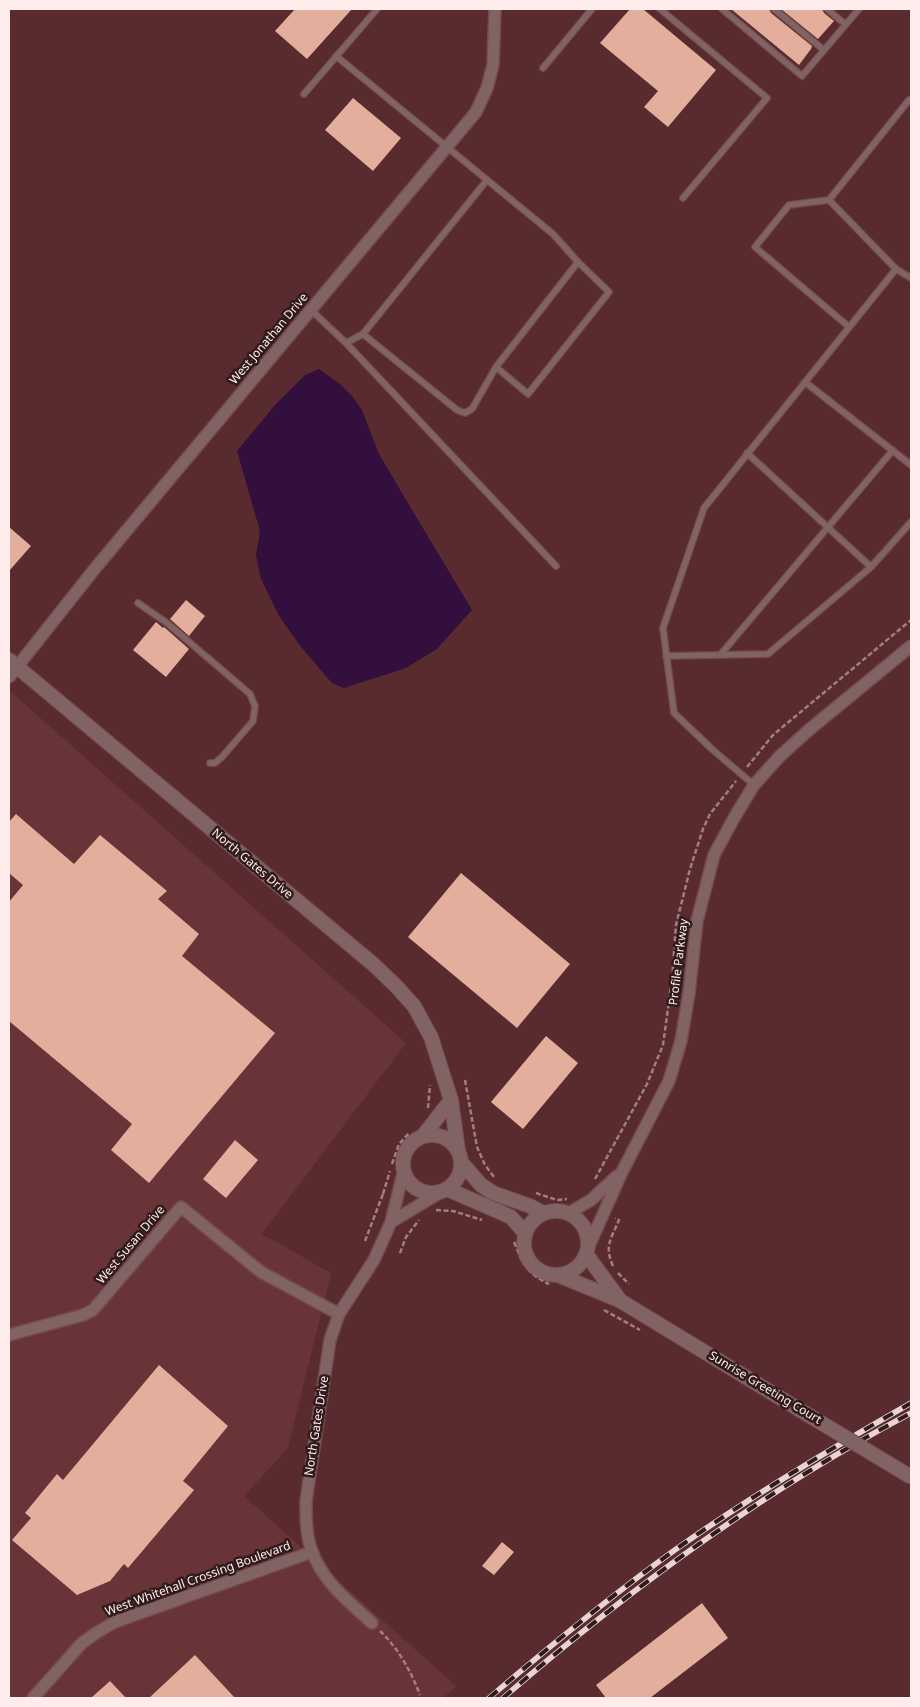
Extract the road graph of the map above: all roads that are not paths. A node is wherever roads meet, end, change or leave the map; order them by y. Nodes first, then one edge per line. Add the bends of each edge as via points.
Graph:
1 (377, 9) edge
2 (495, 9) edge
3 (592, 9) edge
4 (660, 9) edge
5 (722, 9) edge
6 (774, 9) edge
7 (827, 9) edge
8 (859, 9) edge
9 (846, 24) junction
10 (824, 50) junction
11 (336, 56) junction
12 (543, 68) dead end
13 (304, 94) dead end
14 (911, 102) edge
15 (447, 147) junction
16 (487, 180) junction
17 (683, 198) dead end
18 (829, 200) junction
19 (578, 262) junction
20 (896, 268) junction
21 (911, 278) edge
22 (311, 310) junction
23 (849, 327) junction
24 (363, 334) junction
25 (346, 344) junction
26 (496, 367) junction
27 (805, 382) junction
28 (893, 450) junction
29 (748, 453) junction
30 (911, 465) edge
31 (911, 522) edge
32 (828, 527) junction
33 (556, 566) dead end
34 (871, 567) junction
35 (138, 603) dead end
36 (911, 646) edge
37 (721, 654) junction
38 (666, 656) junction
39 (12, 668) edge
40 (210, 763) dead end
41 (754, 785) junction
42 (451, 1100) junction
43 (417, 1134) junction
44 (460, 1156) junction
45 (404, 1170) junction
46 (622, 1172) junction
47 (444, 1190) junction
48 (569, 1213) junction
49 (543, 1214) junction
50 (391, 1222) junction
51 (525, 1233) junction
52 (587, 1251) junction
53 (554, 1280) junction
54 (619, 1300) junction
55 (339, 1314) junction
56 (9, 1335) edge
57 (911, 1477) edge
58 (312, 1552) junction
59 (372, 1623) road end
60 (33, 1698) edge

1 - 11 lane
2 - 15 street, West Jonathan Drive via 493,65 487,88 476,112
3 - 12 lane
4 - 17 lane via 767,98
5 - 10 lane via 802,76
6 - 10 lane
7 - 9 lane
8 - 9 lane
9 - 10 lane
11 - 13 lane
11 - 15 lane
14 - 18 lane via 909,100
15 - 16 lane
15 - 22 street, West Jonathan Drive
16 - 19 lane via 553,234
16 - 24 lane
18 - 20 lane
18 - 23 lane via 789,205 755,247
19 - 26 lane
19 - 26 lane via 609,292 528,394
20 - 21 lane
20 - 23 lane
22 - 25 lane
22 - 39 street, West Jonathan Drive
23 - 27 lane
24 - 25 lane
24 - 26 lane via 457,410 465,412 472,409
25 - 33 lane
27 - 28 lane
27 - 29 lane
28 - 30 lane
28 - 32 lane
29 - 32 lane
29 - 38 lane via 704,508 663,628
31 - 34 lane
32 - 34 lane
32 - 37 lane
34 - 37 lane via 768,654
35 - 40 lane via 167,623 250,694 255,706 253,721 216,763
36 - 41 street, Profile Parkway via 804,734
37 - 38 lane
38 - 41 lane via 674,713
39 - 42 street, North Gates Drive via 396,986 414,1006 427,1030
41 - 46 street, Profile Parkway via 714,855 697,921 682,1041 669,1081
42 - 43 street
42 - 44 street, North Gates Drive
43 - 44 street via 447,1138
43 - 45 street via 405,1153
44 - 47 street via 458,1177
44 - 49 street via 481,1185 493,1194 530,1206
45 - 47 street via 407,1179 422,1191
45 - 50 street, North Gates Drive
46 - 48 street, Profile Parkway via 591,1200
46 - 52 street, Profile Parkway
47 - 50 street
47 - 51 street via 511,1217
48 - 49 street via 558,1210
48 - 52 street via 585,1227
49 - 51 street via 530,1224
50 - 55 street, North Gates Drive via 374,1260
51 - 53 street via 525,1248 531,1263
52 - 53 street via 578,1267
52 - 54 street, Sunrise Greeting Court
53 - 54 street, Sunrise Greeting Court
54 - 57 street, Sunrise Greeting Court, bridge
55 - 56 street, West Susan Drive via 261,1272 182,1207 93,1310
55 - 58 street, North Gates Drive via 330,1340 306,1501 306,1524
58 - 59 street, North Gates Drive via 341,1595
58 - 60 street, West Whitehall Crossing Boulevard via 115,1622 82,1644

